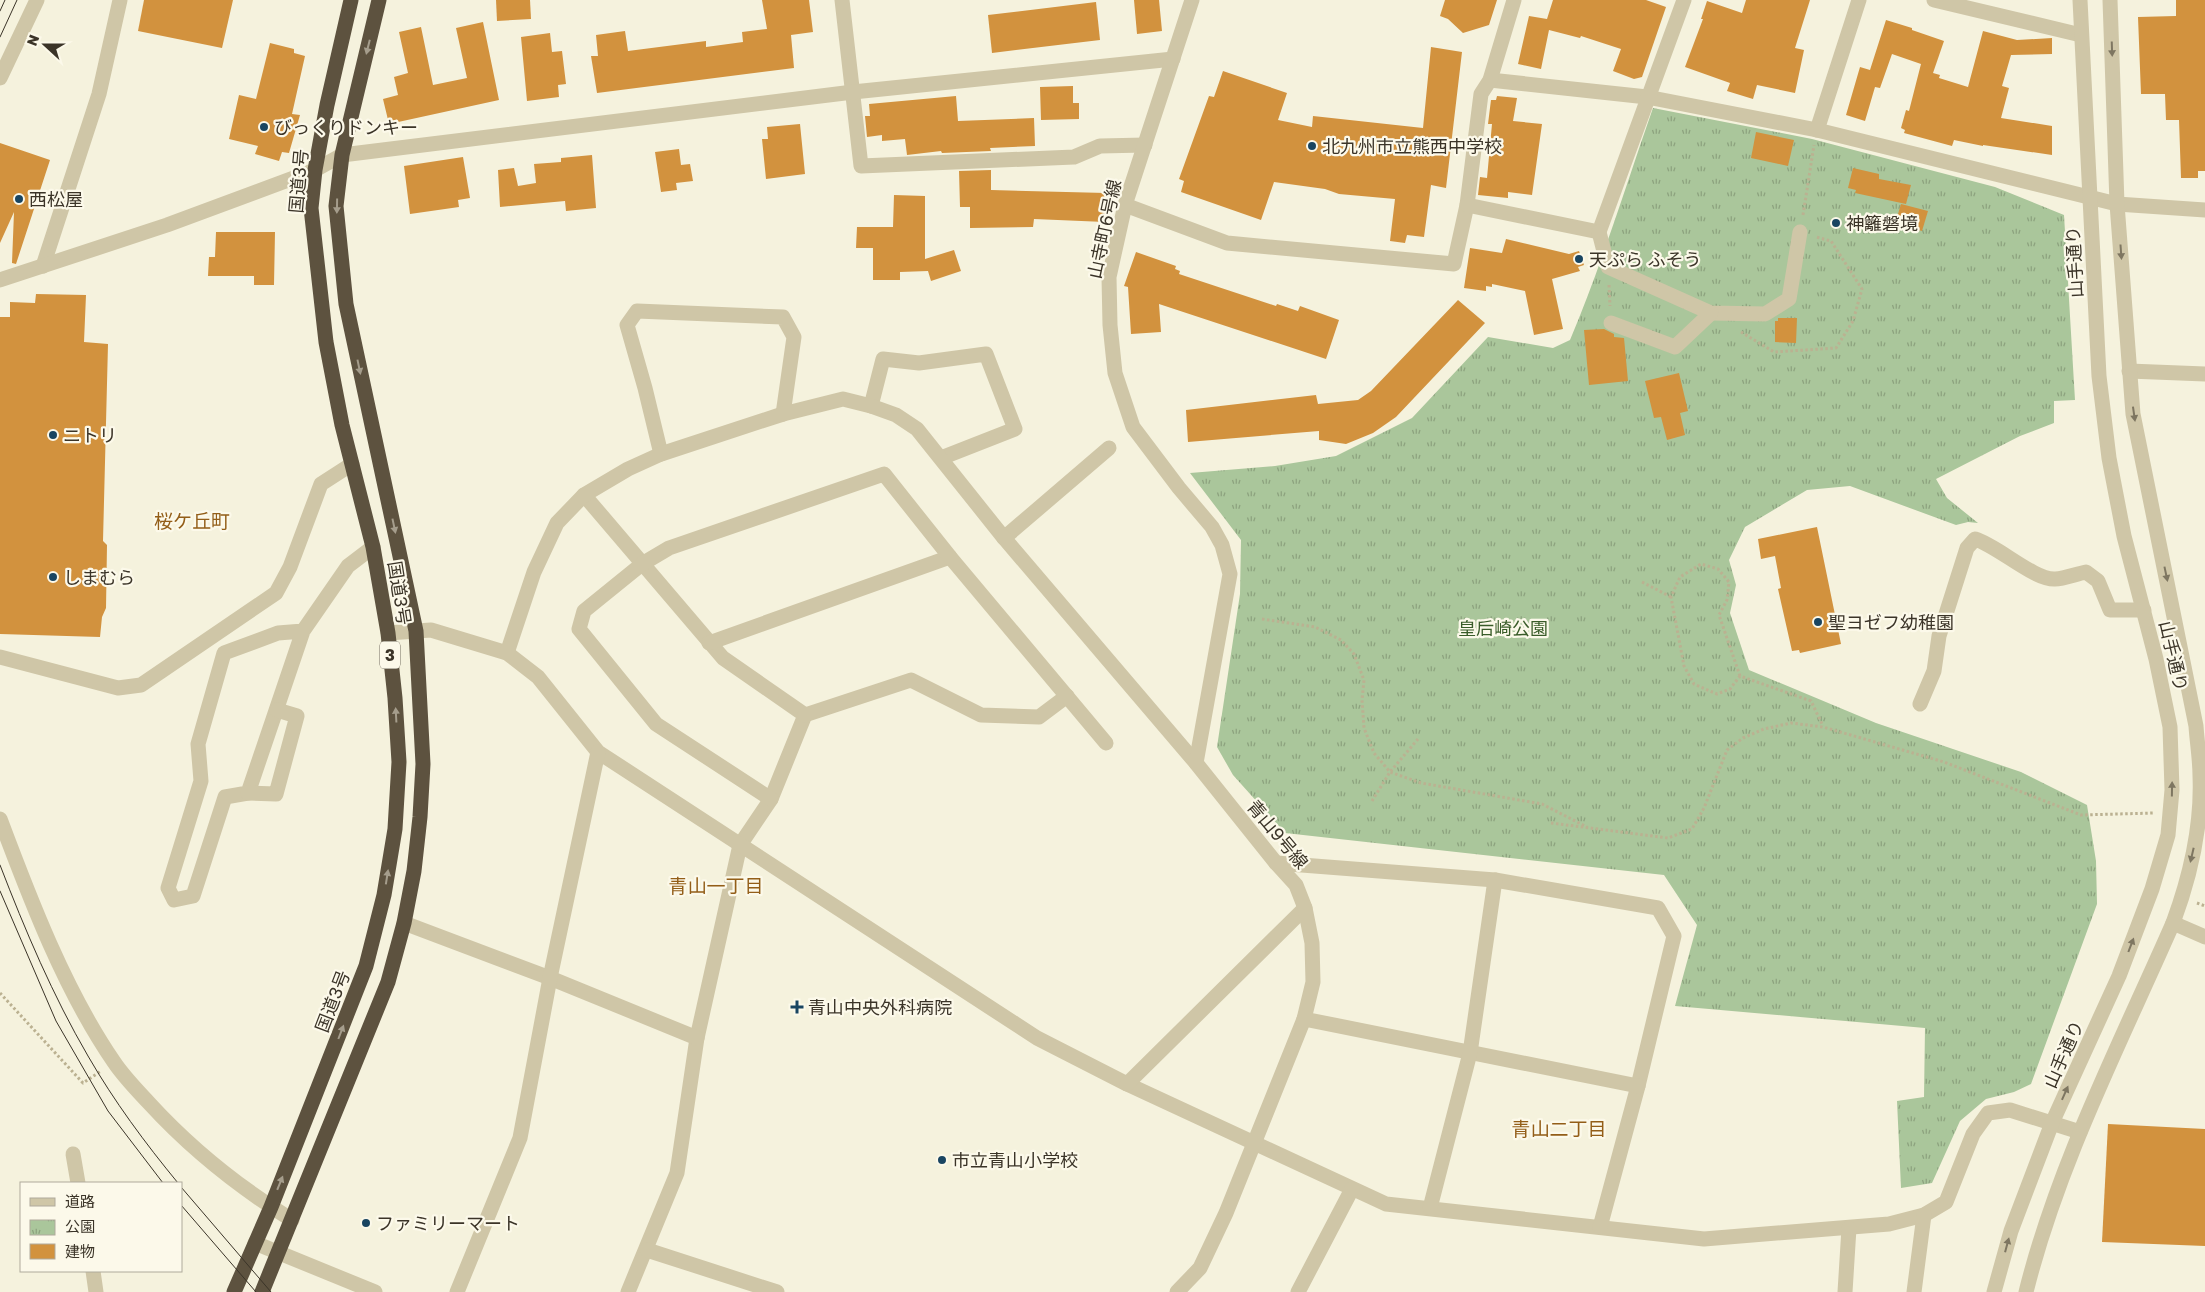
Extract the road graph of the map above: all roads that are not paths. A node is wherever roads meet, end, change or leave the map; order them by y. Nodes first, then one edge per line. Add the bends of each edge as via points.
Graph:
1 (37, 0) edge
2 (120, 0) edge
3 (351, 0) edge
4 (379, 0) edge
5 (842, 0) edge
6 (1192, 0) edge
7 (1514, 0) edge
8 (1684, 0) edge
9 (1859, 0) edge
10 (1934, 0) edge
11 (2080, 0) edge
12 (2110, 0) edge
13 (2081, 35) junction
14 (1173, 59) junction
15 (0, 78) edge
16 (1490, 80) junction
17 (853, 92) junction
18 (1647, 97) junction
19 (1817, 130) junction
20 (1145, 144) junction
21 (342, 155) junction
22 (315, 170) junction
23 (2089, 198) junction
24 (2117, 204) junction
25 (1125, 205) junction
26 (1467, 205) junction
27 (2205, 210) edge
28 (1599, 232) junction
29 (1800, 232) road end
30 (42, 266) junction
31 (0, 280) edge
32 (1711, 312) junction
33 (1611, 323) road end
34 (2129, 371) junction
35 (2205, 374) edge
36 (870, 406) junction
37 (783, 414) junction
38 (1109, 448) dead end
39 (661, 454) junction
40 (941, 458) junction
41 (352, 464) junction
42 (584, 494) junction
43 (1004, 538) junction
44 (373, 547) junction
45 (950, 557) junction
46 (642, 564) junction
47 (2144, 610) junction
48 (303, 631) junction
49 (416, 631) junction
50 (388, 634) junction
51 (709, 643) junction
52 (507, 653) junction
53 (0, 657) edge
54 (1067, 696) junction
55 (1920, 704) dead end
56 (277, 710) junction
57 (805, 715) junction
58 (2170, 727) junction
59 (2200, 727) edge
60 (1106, 743) dead end
61 (598, 752) junction
62 (1196, 763) junction
63 (248, 793) junction
64 (771, 799) junction
65 (0, 819) edge
66 (740, 844) junction
67 (1276, 863) junction
68 (1495, 880) junction
69 (1305, 908) junction
70 (404, 923) junction
71 (2173, 923) junction
72 (2205, 937) edge
73 (550, 978) junction
74 (1304, 1019) junction
75 (697, 1038) junction
76 (1470, 1054) junction
77 (1127, 1084) junction
78 (1638, 1086) junction
79 (2052, 1123) junction
80 (2080, 1132) junction
81 (1254, 1143) junction
82 (73, 1154) dead end
83 (78, 1182) edge
84 (1352, 1189) junction
85 (271, 1207) junction
86 (1430, 1208) junction
87 (1924, 1215) junction
88 (292, 1220) junction
89 (1600, 1226) junction
90 (1849, 1228) junction
91 (255, 1243) junction
92 (647, 1250) junction
93 (278, 1253) junction
94 (93, 1272) edge
95 (96, 1292) edge
96 (234, 1292) edge
97 (262, 1292) edge
98 (375, 1292) edge
99 (458, 1292) edge
100 (628, 1292) edge
101 (777, 1292) edge
102 (1176, 1292) edge
103 (1298, 1292) edge
104 (1845, 1292) edge
105 (1914, 1292) edge
106 (1994, 1292) edge
107 (2026, 1292) edge

1 - 15 street
2 - 30 street via 99,94
3 - 22 highway, 国道3号 / 3
4 -> 21 highway, 国道3号 / 3
5 - 17 street
6 - 14 street, 山寺町6号線
7 - 16 street
8 - 18 street
9 - 19 street
10 - 13 street
11 - 13 street, 山手通り
12 -> 24 street, 山手通り
13 - 23 street, 山手通り
14 - 17 street
14 - 20 street, 山寺町6号線
16 - 18 street
16 - 26 street via 1481,94
17 - 20 street via 862,166 1074,156 1100,146
17 - 21 street
18 - 19 street
18 - 28 street
19 - 23 street
20 - 25 street, 山寺町6号線
21 - 22 street
21 -> 49 highway, 国道3号 / 3 via 336,206 346,304
22 - 30 street via 167,225
22 - 41 highway, 国道3号 / 3 via 311,208 326,342
23 - 24 street
23 - 47 street, 山手通り via 2099,376 2109,458 2124,536
24 - 27 street
24 -> 34 street, 山手通り
25 - 26 street via 1227,243 1454,264
25 - 62 street, 山寺町6号線 via 1109,277 1115,373 1133,427 1212,526 1222,545 1230,574
26 - 28 street
28 - 32 street via 1608,267
29 - 32 street via 1789,300 1765,314
30 - 31 street
32 - 33 street via 1675,347
34 - 35 street
34 -> 59 street, 山手通り via 2142,465
36 - 37 street, 青山9号線 via 842,399
36 - 40 street, 青山9号線 via 896,415 917,429
36 - 40 street via 883,359 919,363 986,354 1015,429
37 - 39 street, 青山9号線
37 - 39 street via 794,336 783,317 637,311 627,325
38 - 43 street
39 - 42 street, 青山9号線
40 - 43 street, 青山9号線
41 - 44 highway, 国道3号 / 3
41 - 53 street via 321,484 290,567 276,593 141,685 118,688
42 - 46 street
42 - 52 street, 青山9号線 via 557,523 534,572
43 - 62 street, 青山9号線
44 - 48 street via 348,566
44 - 50 highway, 国道3号 / 3
45 - 46 street via 884,474 669,548
45 - 51 street
45 - 54 street
46 - 51 street
46 - 64 street via 584,612 579,629 656,724
47 - 55 street via 2110,610 2098,581 2086,572 2055,579 2030,571 1986,542 1975,539 1967,548 1939,636 1934,671
47 - 58 street, 山手通り
48 - 56 street
48 - 63 street via 278,633 224,654 198,744 201,781 168,888 174,900 193,896 224,797
49 - 50 street
49 - 52 street via 430,630
49 - 70 highway, 国道3号 / 3 via 422,772 414,872
85 -> 50 highway, 国道3号 / 3 via 366,966 384,894 395,829 399,762
51 - 57 street via 723,658
52 - 61 street via 538,677
54 - 57 street via 1039,717 982,715 911,680
54 - 60 street
56 - 63 street
56 - 63 street via 298,716 276,794
57 - 64 street
58 - 59 street
79 -> 58 street, 山手通り via 2119,976 2152,890 2168,835 2172,790
59 -> 71 street, 山手通り via 2197,830
61 - 66 street
61 - 73 street
62 - 67 street, 青山9号線
64 - 66 street
65 - 85 street via 71,988 114,1062 202,1157
66 - 75 street
66 - 77 street via 1037,1038
67 - 68 street
67 - 69 street, 青山9号線 via 1296,885
68 - 76 street
68 - 78 street via 1658,908 1674,936
69 - 74 street, 青山9号線 via 1312,943 1313,982
69 - 77 street
70 - 73 street
70 - 88 highway, 国道3号 / 3 via 388,982
71 - 72 street
71 - 80 street, 山手通り
73 - 75 street
73 - 99 street via 520,1138
74 - 76 street
74 - 81 street, 青山9号線
75 - 92 street via 677,1172
76 - 78 street
76 - 86 street
77 - 81 street
78 - 89 street
79 - 80 street
79 - 87 street via 2010,1110 1988,1114 1973,1134 1946,1202
106 -> 79 street, 山手通り via 2011,1231
80 - 107 street, 山手通り via 2041,1239
81 - 84 street
81 - 102 street, 青山9号線 via 1200,1268
82 - 83 street
84 - 86 street via 1386,1204
84 - 103 street
85 - 88 street
85 - 91 highway, 国道3号 / 3
86 - 89 street
87 - 90 street via 1889,1224
87 - 105 street
88 - 93 highway, 国道3号 / 3
89 - 90 street via 1704,1239
90 - 104 street
91 - 93 street
91 - 96 highway, 国道3号 / 3
92 - 100 street
92 - 101 street
93 - 97 highway, 国道3号 / 3
93 - 98 street
94 - 95 street

